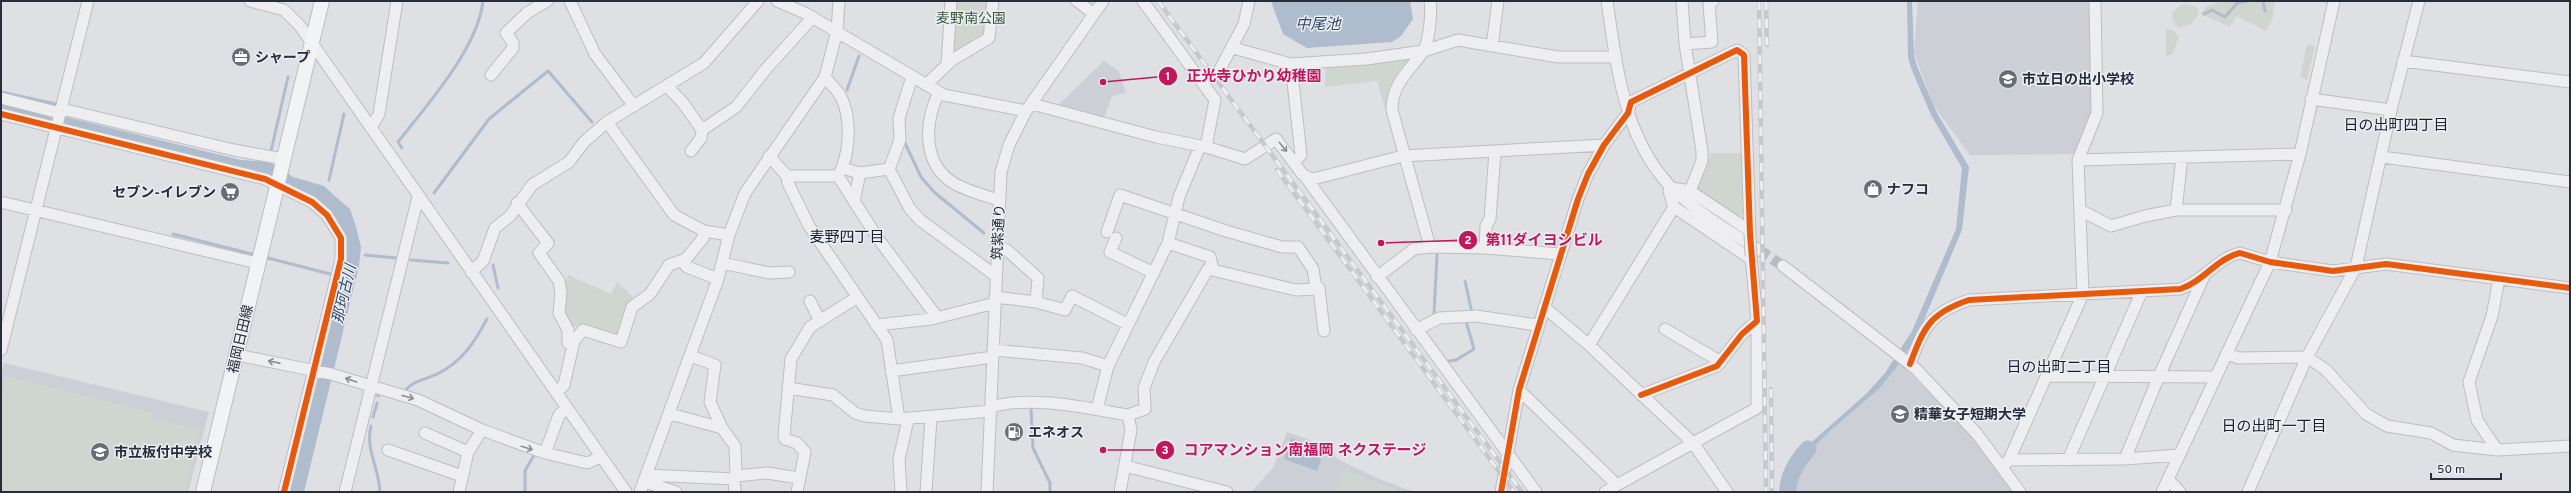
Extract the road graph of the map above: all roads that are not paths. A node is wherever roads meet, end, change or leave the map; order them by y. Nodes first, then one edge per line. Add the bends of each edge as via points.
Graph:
1 (88, 1) edge
2 (250, 1) edge
3 (322, 1) edge
4 (397, 1) edge
5 (547, 1) edge
6 (570, 1) edge
7 (758, 1) edge
8 (777, 1) edge
9 (839, 1) edge
10 (952, 1) edge
11 (993, 1) edge
12 (1077, 1) edge
13 (1103, 1) edge
14 (1142, 1) edge
15 (1249, 1) edge
16 (1430, 1) edge
17 (1498, 1) edge
18 (1607, 1) edge
19 (1682, 1) edge
20 (1712, 1) edge
21 (2095, 1) edge
22 (2334, 1) edge
23 (2419, 1) edge
24 (1094, 14) junction
25 (812, 17) junction
26 (837, 31) junction
27 (312, 44) junction
28 (1685, 44) junction
29 (1492, 46) junction
30 (1233, 48) junction
31 (1424, 51) junction
32 (1616, 57) junction
33 (2403, 61) junction
34 (1291, 64) junction
35 (947, 65) junction
36 (1219, 71) dead end
37 (1689, 73) junction
38 (491, 75) dead end
39 (825, 77) junction
40 (912, 77) junction
41 (2570, 82) edge
42 (926, 85) junction
43 (667, 86) junction
44 (939, 92) junction
45 (1, 98) edge
46 (2311, 98) junction
47 (634, 106) junction
48 (1029, 107) junction
49 (62, 109) junction
50 (2391, 110) junction
51 (1628, 113) junction
52 (1, 114) edge
53 (606, 122) junction
54 (57, 128) junction
55 (371, 128) junction
56 (702, 130) junction
57 (1203, 146) junction
58 (1604, 146) junction
59 (691, 151) dead end
60 (1495, 152) junction
61 (2300, 154) junction
62 (769, 156) junction
63 (1403, 156) junction
64 (2182, 157) junction
65 (2382, 157) junction
66 (2078, 160) junction
67 (282, 161) junction
68 (1295, 162) junction
69 (889, 169) junction
70 (840, 172) junction
71 (860, 174) junction
72 (1303, 175) junction
73 (787, 176) junction
74 (2570, 182) edge
75 (276, 186) junction
76 (1672, 188) junction
77 (1690, 191) junction
78 (418, 197) junction
79 (999, 200) junction
80 (1, 202) edge
81 (854, 202) junction
82 (517, 203) junction
83 (1674, 207) junction
84 (38, 209) junction
85 (2080, 210) junction
86 (2176, 210) junction
87 (2286, 210) junction
88 (1174, 214) junction
89 (704, 231) junction
90 (1750, 233) junction
91 (729, 235) junction
92 (1168, 243) junction
93 (996, 246) junction
94 (1430, 247) junction
95 (1485, 248) junction
96 (1560, 254) junction
97 (1754, 255) junction
98 (682, 261) junction
99 (2270, 262) junction
100 (257, 263) junction
101 (722, 263) junction
102 (1783, 266) tunnel mouth
103 (2356, 267) junction
104 (1213, 270) junction
105 (471, 272) junction
106 (789, 272) dead end
107 (1154, 273) junction
108 (996, 276) junction
109 (2204, 276) junction
110 (1377, 277) junction
111 (718, 278) junction
112 (2498, 279) junction
113 (2570, 288) edge
114 (1316, 289) junction
115 (2142, 290) junction
116 (2083, 294) junction
117 (856, 298) junction
118 (995, 300) junction
119 (810, 301) dead end
120 (1036, 302) junction
121 (1544, 307) junction
122 (938, 317) junction
123 (820, 321) junction
124 (1757, 321) junction
125 (1127, 324) junction
126 (1538, 325) junction
127 (876, 326) junction
128 (1665, 329) dead end
129 (1416, 330) junction
130 (1324, 331) dead end
131 (573, 345) junction
132 (1589, 345) junction
133 (1, 350) edge
134 (2227, 353) junction
135 (993, 354) junction
136 (237, 355) junction
137 (691, 356) junction
138 (2307, 357) junction
139 (1721, 362) junction
140 (1910, 364) junction
141 (1108, 366) junction
142 (312, 370) junction
143 (891, 371) junction
144 (2048, 376) junction
145 (2103, 376) junction
146 (2158, 376) junction
147 (2216, 377) junction
148 (370, 387) junction
149 (788, 388) junction
150 (1519, 390) junction
151 (556, 392) junction
152 (1640, 395) junction
153 (567, 408) junction
154 (991, 409) junction
155 (1097, 409) junction
156 (670, 414) junction
157 (1128, 415) junction
158 (931, 418) junction
159 (903, 420) junction
160 (722, 428) junction
161 (482, 430) junction
162 (425, 433) dead end
163 (1694, 443) junction
164 (2570, 446) edge
165 (388, 450) dead end
166 (2497, 450) junction
167 (468, 452) junction
168 (545, 453) junction
169 (2179, 455) junction
170 (1508, 456) junction
171 (601, 457) junction
172 (2125, 459) junction
173 (2068, 460) junction
174 (2006, 463) junction
175 (1125, 466) junction
176 (462, 476) junction
177 (735, 478) junction
178 (799, 478) junction
179 (2168, 479) junction
180 (644, 483) edge
181 (1617, 485) junction
182 (1186, 487) edge
183 (203, 492) edge
184 (284, 492) edge
185 (345, 492) edge
186 (459, 492) edge
187 (626, 492) edge
188 (676, 492) edge
189 (736, 492) edge
190 (796, 492) edge
191 (901, 492) edge
192 (926, 492) edge
193 (987, 492) edge
194 (1120, 492) edge
195 (1227, 492) edge
196 (1501, 492) edge
197 (1536, 492) edge
198 (1605, 492) edge
199 (1727, 492) edge
200 (2020, 492) edge
201 (2162, 492) edge
202 (2180, 492) edge
203 (2248, 492) edge

1 - 49 street
2 - 27 street via 284,10 300,26
3 - 27 main road
4 - 55 street via 380,114
5 - 38 street via 527,13 506,33 513,43 512,48
6 - 47 street via 595,54
7 - 43 street via 704,63
8 - 25 street
9 - 26 street
10 - 35 street
11 - 35 street via 989,38
12 - 24 street
13 - 24 street, 筑紫通り
14 - 57 street via 1215,100
15 - 30 street via 1244,24
16 - 31 street via 1432,9
17 - 29 street
18 - 32 street
19 - 28 street
20 - 28 street via 1709,4 1712,42
21 - 66 street via 2097,113
22 - 46 street
23 - 33 street
24 - 48 street, 筑紫通り
25 - 26 street
25 - 56 street via 736,107
26 - 39 street
26 - 40 street
27 - 55 street
27 - 67 main road
28 - 37 street
29 - 31 street via 1458,40
29 - 32 street via 1558,57
30 - 34 street
30 - 36 street
31 - 34 street via 1366,59
31 - 63 street via 1409,67 1392,97 1392,110
32 - 51 street
33 - 41 street
33 - 50 street
34 - 68 street via 1301,155
35 - 42 street
37 - 51 street via 1637,98 1631,102
37 - 77 street via 1702,161
37 - 90 street via 1737,50 1744,55
39 - 62 street
39 - 70 street via 840,94 847,111 847,139
40 - 42 street
40 - 69 street via 899,118 900,140
42 - 44 street
43 - 47 street
43 - 56 street
44 - 48 street
44 - 79 street via 928,130 928,148 946,178
45 - 49 street via 56,112
46 - 50 street
46 - 61 street
47 - 53 street
48 - 57 street
48 - 79 street, 筑紫通り via 1004,158
49 - 54 street
49 - 67 street
50 - 65 street
51 - 58 street
51 - 76 street via 1646,153
52 - 54 street
53 - 82 street via 584,142 569,162 532,185
53 - 89 street via 674,215
54 - 75 street via 265,179
54 - 84 street
55 - 78 street
56 - 59 street
57 -> 68 street via 1245,159 1276,139
57 - 88 street
58 - 60 street
58 - 96 street via 1588,174
60 - 63 street
60 - 95 street
61 - 64 street
61 - 87 street
62 - 73 street
62 - 91 street via 745,193
63 - 72 street via 1321,178 1313,179
63 - 94 street
64 - 66 street
64 - 86 street
65 - 74 street
65 - 103 street
66 - 85 street
67 - 75 main road, 福岡日田線
68 - 72 street
69 - 71 street
69 - 108 street via 910,209 920,220
70 - 71 street
70 - 73 street
70 - 81 street
71 - 81 street
72 - 110 street
73 - 117 street via 809,226
75 - 100 main road, 福岡日田線
75 - 142 street via 319,206 341,238 341,259
76 - 77 street
76 - 83 street via 1669,191
76 - 97 street
77 - 90 street
78 - 105 street
78 - 148 street
79 - 93 street, 筑紫通り
80 - 84 street
81 - 122 street via 879,240
82 - 105 street via 510,216 495,228 483,261
82 - 131 street via 548,243 538,253 559,281 559,312 568,330 568,343
83 - 97 street
83 - 132 street
84 - 100 street
84 - 133 street
85 - 86 street via 2111,226
85 - 116 street
86 - 87 street
87 - 99 street
88 - 92 street
88 - 107 street via 1120,195 1110,252
88 - 114 street via 1282,247 1298,247 1313,269
89 - 91 street
89 - 98 street via 697,246
90 - 97 street, bridge
91 - 101 street
92 - 104 street via 1210,257
92 - 107 street
93 - 108 street, 筑紫通り
93 - 120 street via 1007,250 1038,278
94 - 95 street
94 - 110 street via 1414,250
95 - 96 street
96 - 121 street
97 - 124 street
98 - 111 street via 687,267
98 - 131 street via 669,265 650,294 632,307 620,342 583,330
99 - 103 street via 2333,271
99 - 109 street via 2240,253 2234,254
99 - 134 street
100 - 136 main road, 福岡日田線
101 - 106 street via 769,273
101 - 111 street
102 - 140 street
103 - 112 street via 2386,264
103 - 138 street
104 - 114 street via 1296,290
104 - 157 street via 1208,269 1154,362 1144,388 1145,409
105 - 151 street
107 - 125 street
108 - 118 street, 筑紫通り
109 - 115 street via 2180,289
109 - 146 street
110 - 129 street
111 - 137 street
112 - 113 street
112 - 166 street via 2492,316 2469,382 2476,420
114 - 130 street via 1319,288
115 - 116 street
115 - 145 street
116 - 140 street via 1995,297 1958,303 1931,319
116 - 144 street
117 - 123 street
117 - 127 street
118 - 120 street
118 - 122 street
118 - 135 street, 筑紫通り
119 - 123 street
120 - 125 street via 1065,310 1072,296
121 - 126 street
121 - 132 street
122 - 127 street
123 - 149 street via 810,327 791,359
124 - 139 street via 1742,334
124 - 163 street via 1757,408
125 - 141 street
126 - 129 street via 1476,316 1439,318
126 - 150 street
127 - 143 street via 887,340
128 - 139 street
129 - 170 street
131 - 151 street via 564,385
132 - 152 street
134 - 138 street via 2238,358
134 - 147 street
135 - 141 street via 1075,357
135 - 143 street
135 - 154 street, 筑紫通り
142 -> 136 street
136 - 183 main road, 福岡日田線
137 - 156 street
137 - 160 street via 715,365 710,402
138 - 166 street via 2326,370 2366,414 2387,426 2431,433 2453,446
138 - 203 street
139 - 152 street via 1717,366
140 - 174 street
141 - 155 street
148 -> 142 street
142 - 184 street
143 - 159 street
144 - 145 street
144 - 174 street
145 - 146 street
145 - 173 street
146 - 147 street
146 - 172 street
147 - 169 street
148 -> 161 street via 418,400
148 - 185 street
149 - 159 street via 833,395 855,413 865,416
149 - 178 street via 784,436 802,446 805,452
150 - 170 street
150 - 181 street
151 - 153 street
152 - 163 street
153 - 168 street via 559,415
153 - 171 street
154 - 155 street via 1002,404 1032,402
154 - 158 street
154 - 193 street, 筑紫通り
155 - 157 street
156 - 160 street
156 - 180 street
157 - 175 street via 1131,430
158 - 159 street
158 - 192 street
159 - 191 street via 899,459
160 - 177 street via 737,452
161 - 167 street
161 -> 168 street
162 - 167 street
163 - 181 street
163 - 199 street
164 - 166 street
165 - 176 street
167 - 176 street
168 - 171 street via 587,463
169 - 172 street
169 - 179 street
170 - 196 street
170 - 197 street
171 - 187 street
172 - 173 street
173 - 174 street
174 - 200 street
175 - 182 street
175 - 194 street
176 - 186 street
177 - 178 street via 767,473
177 - 180 street
177 - 189 street
178 - 190 street
179 - 201 street
179 - 202 street
180 - 188 street
181 - 198 street
182 - 195 street

